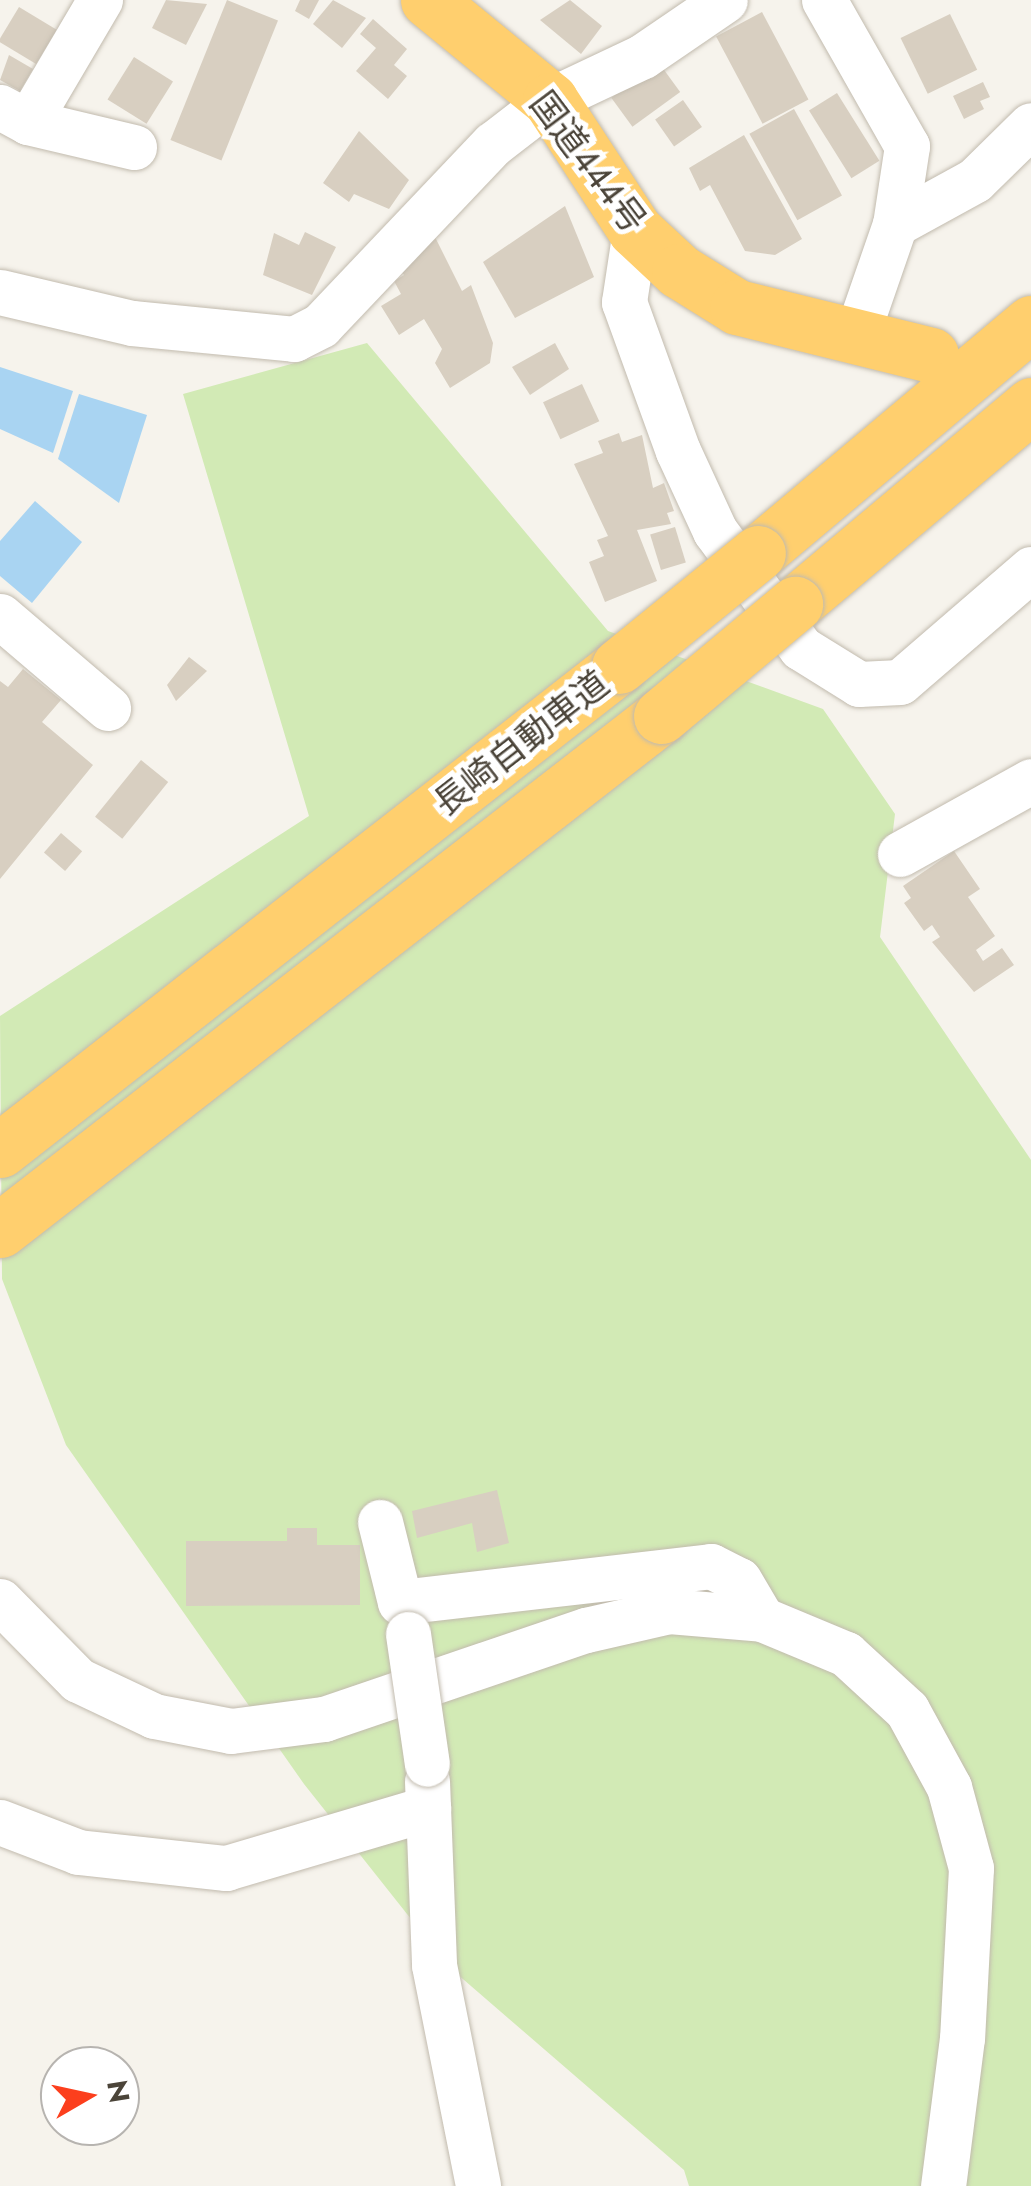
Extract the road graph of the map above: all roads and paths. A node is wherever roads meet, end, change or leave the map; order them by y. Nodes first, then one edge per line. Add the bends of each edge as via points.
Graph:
1 (100, 0) edge
2 (428, 0) edge
3 (724, 0) edge
4 (824, 0) edge
5 (550, 100) junction
6 (14, 114) edge
7 (1031, 124) edge
8 (134, 147) dead end
9 (894, 224) junction
10 (634, 230) junction
11 (0, 262) edge
12 (0, 292) edge
13 (62, 310) junction
14 (1031, 323) edge
15 (857, 334) junction
16 (930, 354) dead end
17 (1031, 405) edge
18 (1031, 569) edge
19 (0, 616) edge
20 (108, 708) dead end
21 (1031, 781) edge
22 (900, 854) dead end
23 (0, 1150) edge
24 (0, 1230) edge
25 (380, 1522) dead end
26 (0, 1601) edge
27 (762, 1620) junction
28 (408, 1634) dead end
29 (428, 1786) junction
30 (0, 1822) edge
31 (478, 2186) edge
32 (942, 2186) edge

1 - 6 street
2 - 5 highway, 国道444号
3 - 5 street via 643,56
4 - 9 street via 907,146
5 - 10 highway, 国道444号
5 - 13 street via 493,144 321,326 294,339
6 - 8 street
7 - 9 street via 975,180
9 - 15 street
10 - 15 highway, 国道444号 via 679,271 738,307
10 - 18 street via 624,302 678,450 715,531 800,648 859,684 900,682
11 - 13 street
12 - 13 street
14 - 23 highway, 長崎自動車道, bridge via 618,666
15 - 16 highway, 国道444号
17 - 24 highway, 長崎自動車道, bridge via 660,716
19 - 20 street
21 - 22 street
25 - 27 street via 400,1602 711,1566 739,1580
26 - 27 street via 78,1680 154,1716 231,1731 324,1718 652,1615
27 - 32 street via 846,1654 907,1710 949,1786 971,1868 962,2038
28 - 29 street, bridge
29 - 30 street via 226,1868 78,1852
29 - 31 street via 434,1965

